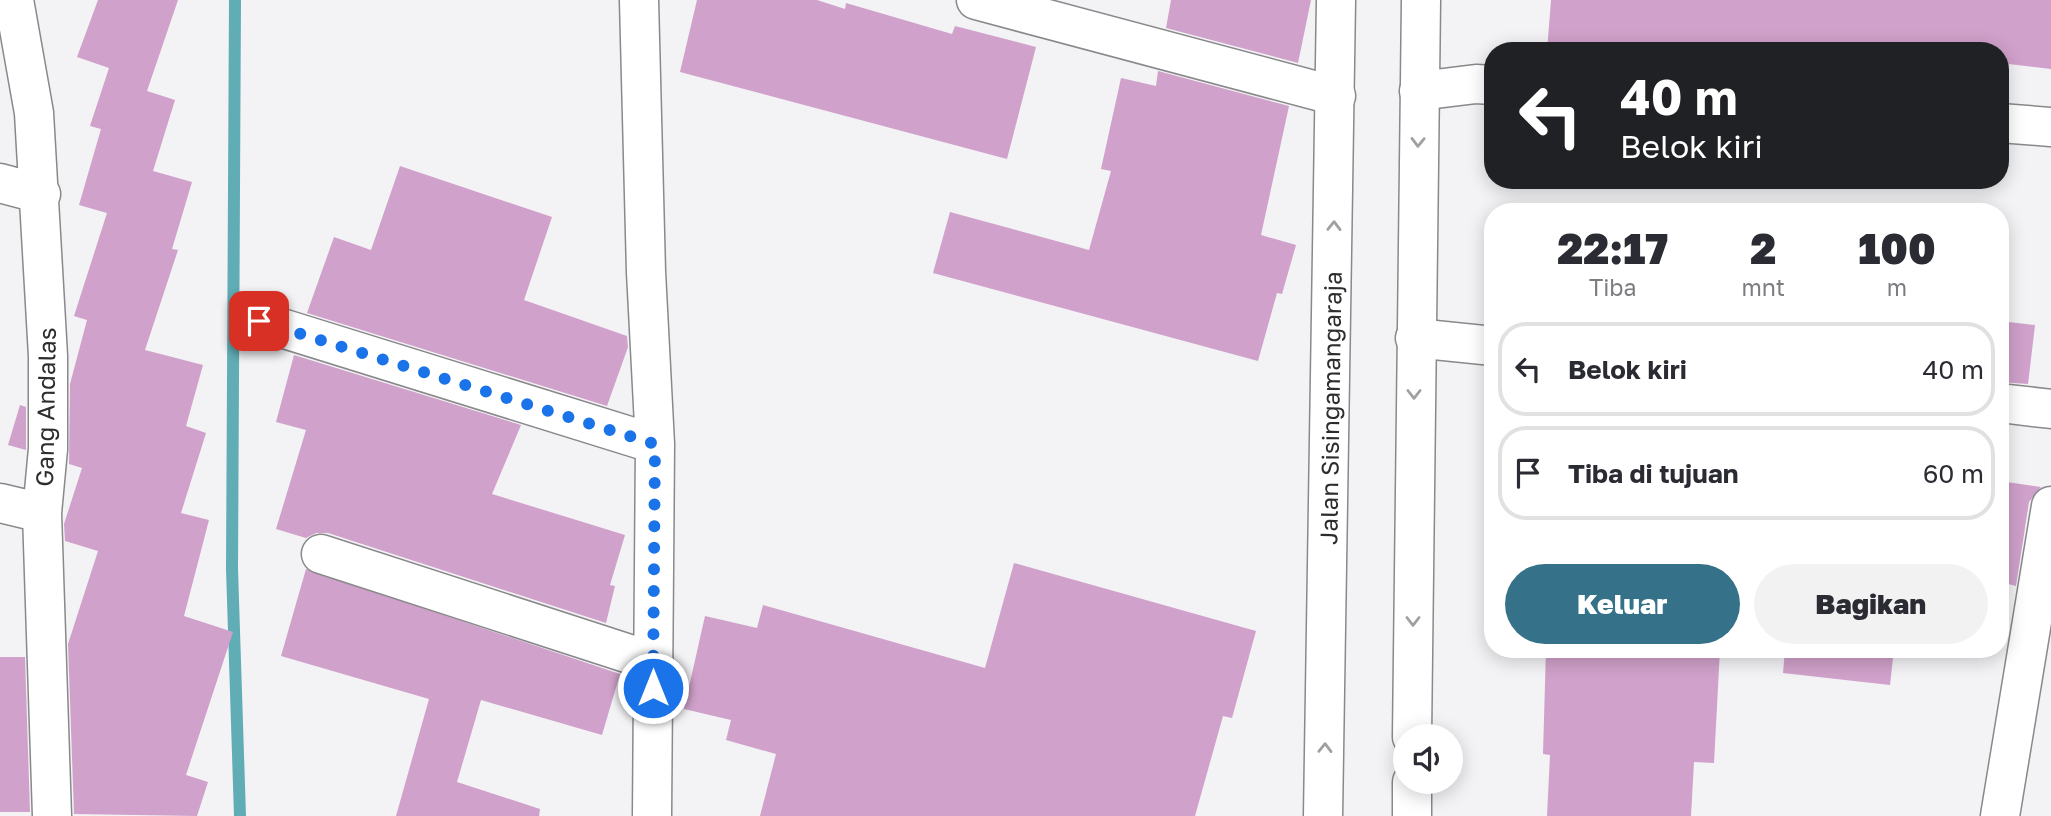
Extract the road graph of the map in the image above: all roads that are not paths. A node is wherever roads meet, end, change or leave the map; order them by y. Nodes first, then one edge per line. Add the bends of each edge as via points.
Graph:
1 (14, 0) edge
2 (639, 0) edge
3 (976, 0) edge
4 (1336, 0) edge
5 (1421, 0) edge
6 (1484, 84) edge
7 (1419, 91) junction
8 (1336, 96) junction
9 (2009, 124) edge
10 (2051, 127) edge
11 (0, 183) edge
12 (41, 194) junction
13 (259, 321) dead end
14 (1415, 338) junction
15 (1484, 345) edge
16 (2009, 404) edge
17 (2051, 409) edge
18 (655, 444) junction
19 (0, 502) edge
20 (2051, 506) edge
21 (43, 513) junction
22 (321, 554) dead end
23 (654, 662) junction
24 (1412, 724) edge
25 (1412, 794) edge
26 (52, 816) edge
27 (652, 816) edge
28 (1323, 816) edge
29 (1412, 816) edge
30 (2000, 816) edge

1 - 12 street, Gang Andalas via 34,113
2 - 18 street
3 - 8 street
4 - 8 street, Jalan Sisingamangaraja
5 - 7 street
6 - 7 street
7 -> 14 street
28 -> 8 street, Jalan Sisingamangaraja
9 - 10 street
11 - 12 street
12 - 21 street, Gang Andalas via 48,356
13 - 18 street
14 - 15 street
14 -> 24 street
16 - 17 street
18 - 23 street
19 - 21 street
20 - 30 street
21 - 26 street, Gang Andalas
22 - 23 street
23 - 27 street
25 - 29 street

